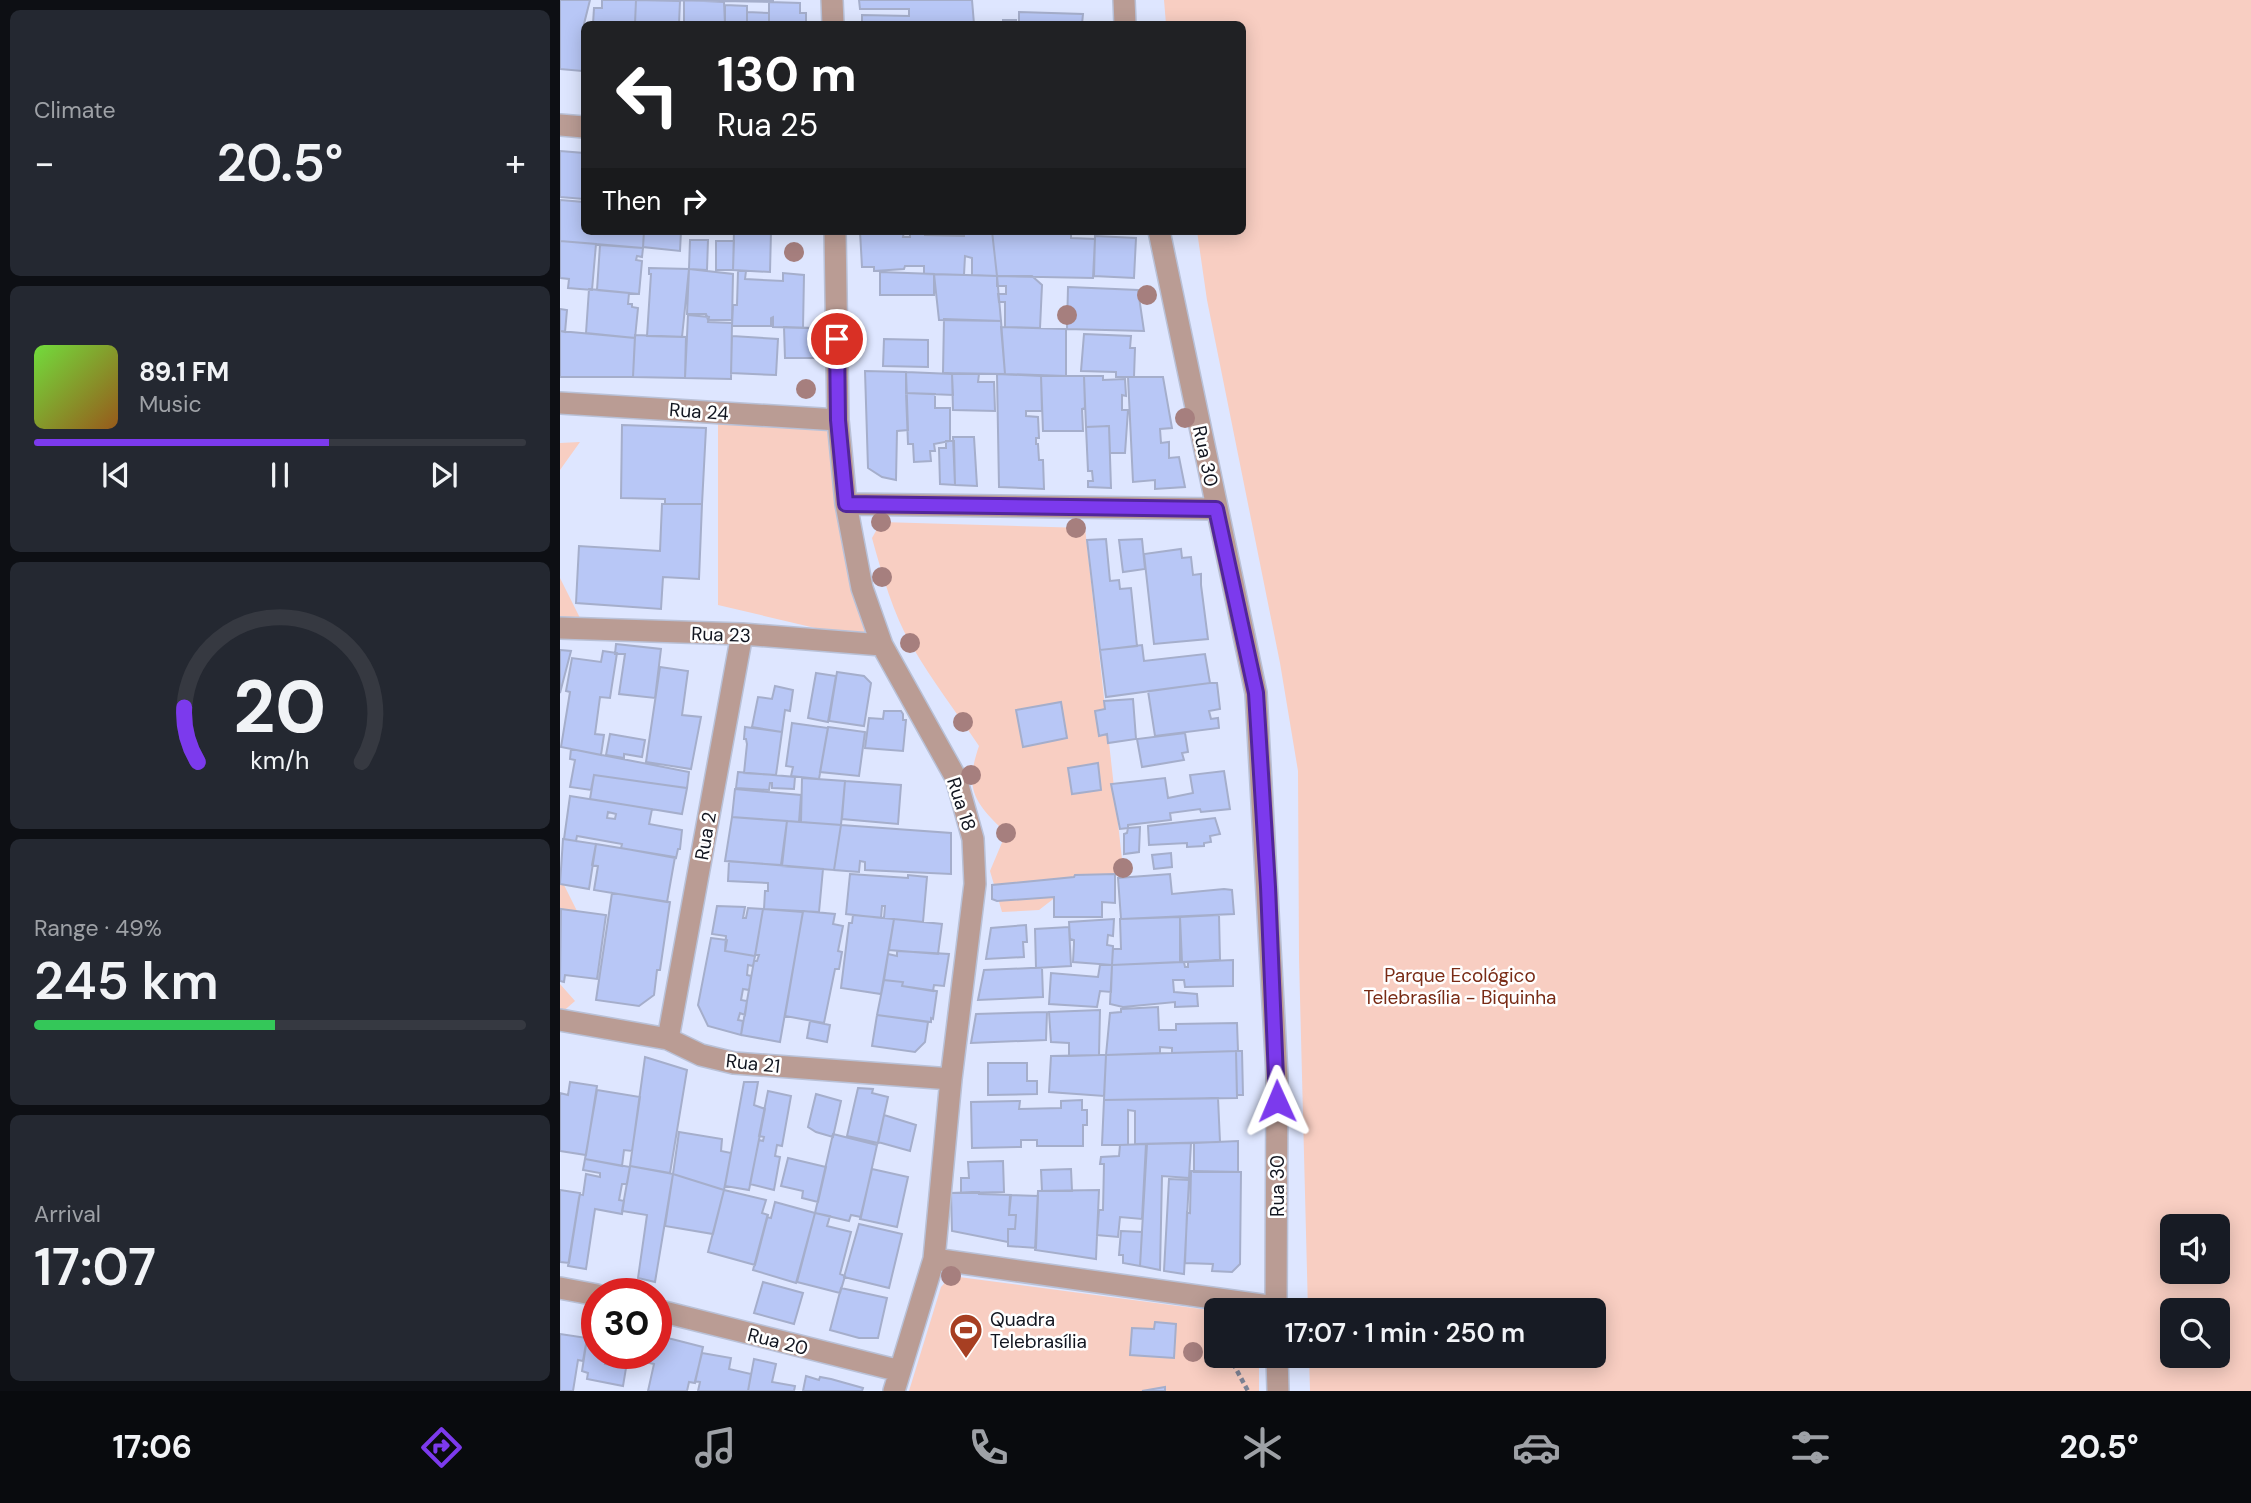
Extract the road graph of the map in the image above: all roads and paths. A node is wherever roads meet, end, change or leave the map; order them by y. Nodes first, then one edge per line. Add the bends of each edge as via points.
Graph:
1 (832, 0) edge
2 (1124, 0) edge
3 (832, 21) edge
4 (1125, 21) edge
5 (560, 125) edge
6 (581, 127) edge
7 (835, 235) edge
8 (1161, 235) edge
9 (560, 403) edge
10 (838, 420) junction
11 (846, 504) junction
12 (1216, 509) junction
13 (560, 628) edge
14 (742, 634) junction
15 (882, 645) junction
16 (560, 1020) edge
17 (668, 1039) junction
18 (951, 1079) junction
19 (934, 1259) junction
20 (560, 1288) edge
21 (581, 1292) edge
22 (1204, 1298) edge
23 (1276, 1298) edge
24 (672, 1315) edge
25 (1236, 1368) edge
26 (1277, 1368) edge
27 (897, 1381) edge
28 (1248, 1391) edge
29 (1278, 1391) edge

1 - 3 street
2 - 4 street
5 - 6 street
7 - 10 street, Rua 18
8 - 12 street, Rua 30
9 - 10 street, Rua 24
10 - 11 street, Rua 18
11 - 12 street
11 - 15 street, Rua 18 via 862,588
12 - 23 street, Rua 30 via 1256,693 1277,1076
13 - 14 street, Rua 23
14 - 15 street, Rua 23
14 - 17 street, Rua 2
15 - 18 street, Rua 18 via 956,778 973,839 975,884
16 - 17 street, Rua 21
17 - 18 street, Rua 21 via 701,1055 734,1063
18 - 19 street, Rua 18
19 - 22 street
19 - 27 street, Rua 18
20 - 21 street
24 - 27 street, Rua 20
25 - 28 path
26 - 29 street

